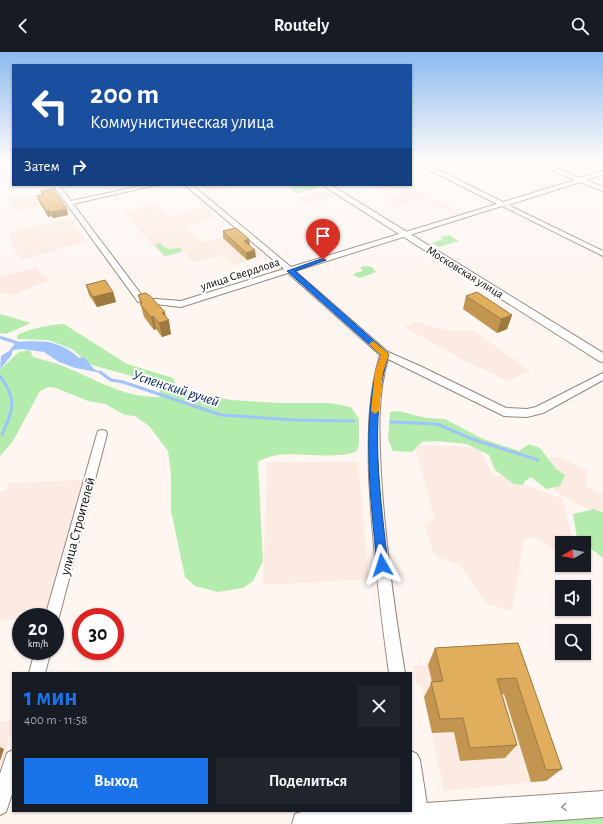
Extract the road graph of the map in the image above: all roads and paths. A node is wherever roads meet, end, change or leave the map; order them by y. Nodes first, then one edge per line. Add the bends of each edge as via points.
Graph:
1 (66, 198) edge
2 (93, 198) edge
3 (203, 198) edge
4 (347, 198) edge
5 (490, 198) edge
6 (522, 198) edge
7 (70, 203) junction
8 (502, 204) junction
9 (405, 234) junction
10 (603, 254) edge
11 (290, 271) junction
12 (386, 354) junction
13 (603, 358) edge
14 (603, 376) edge
15 (102, 434) dead end
16 (54, 608) edge
17 (41, 660) edge
18 (37, 672) edge
19 (397, 672) edge
20 (12, 763) edge
21 (412, 766) edge
22 (603, 804) edge
23 (0, 806) edge
24 (421, 820) edge
25 (305, 824) edge

1 - 7 street
2 - 7 street
3 - 11 street
4 - 9 street, Московская улица
5 - 8 street
6 - 8 street, улица Свердлова
7 - 11 street, улица Свердлова via 141,300 181,304
8 - 9 street, улица Свердлова
8 - 10 street
9 - 11 street, улица Свердлова
9 - 13 street, Московская улица
11 - 12 street
12 - 14 street via 504,412 527,413 539,410
12 - 19 street via 379,372 376,398 376,498
15 - 16 street, улица Строителей
17 - 18 street
20 - 23 street
21 - 24 street
22 -> 24 main road
24 - 25 main road

